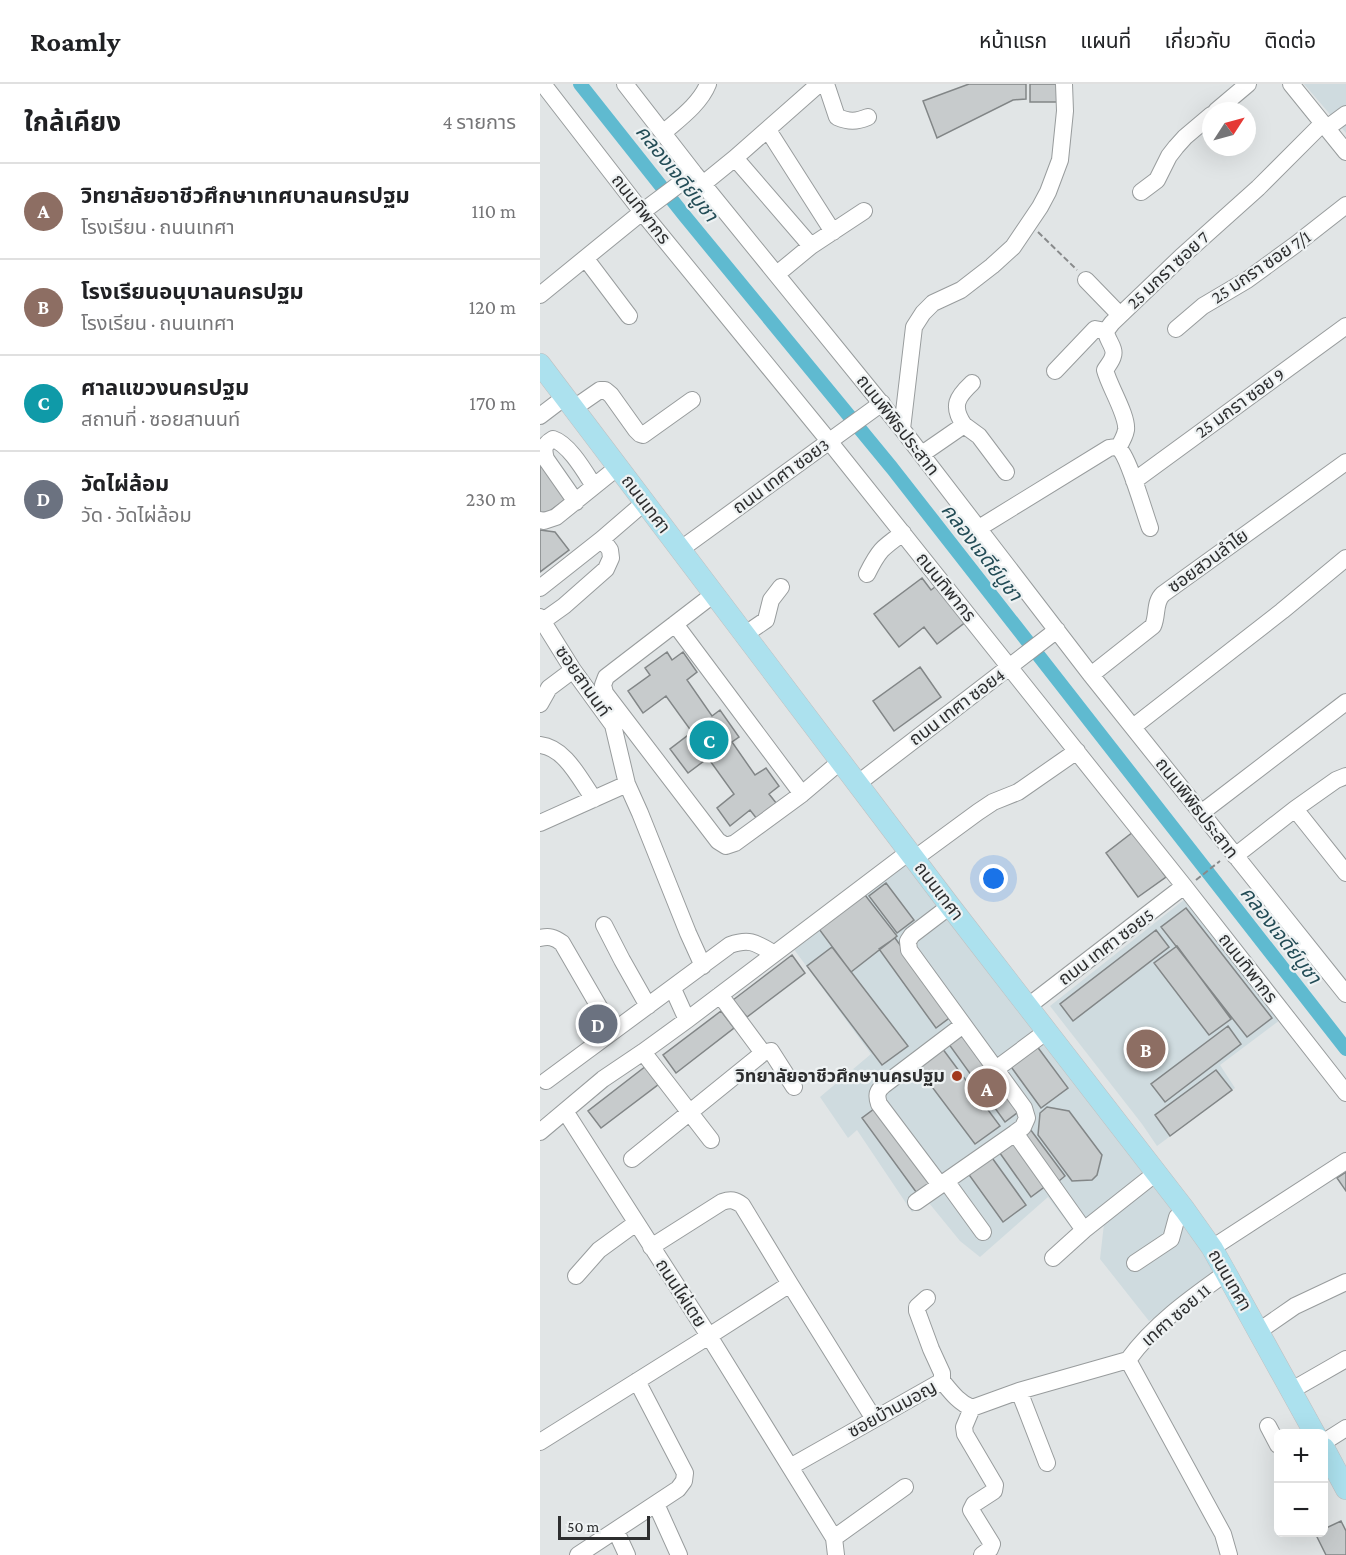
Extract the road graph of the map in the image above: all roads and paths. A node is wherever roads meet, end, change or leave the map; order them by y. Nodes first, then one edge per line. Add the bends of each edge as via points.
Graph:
1 (543, 84) edge
2 (625, 84) edge
3 (708, 84) edge
4 (819, 84) edge
5 (826, 84) edge
6 (1064, 84) edge
7 (1248, 84) edge
8 (1291, 84) edge
9 (1227, 102) edge
10 (1346, 114) edge
11 (868, 117) dead end
12 (1202, 123) edge
13 (1325, 126) junction
14 (768, 130) junction
15 (663, 133) junction
16 (1346, 152) edge
17 (735, 158) junction
18 (699, 178) junction
19 (1141, 192) dead end
20 (1346, 205) edge
21 (647, 209) junction
22 (864, 211) dead end
23 (1029, 225) junction
24 (833, 232) junction
25 (811, 246) junction
26 (586, 259) junction
27 (777, 274) junction
28 (1086, 280) joint
29 (540, 296) edge
30 (1120, 315) junction
31 (629, 316) dead end
32 (1346, 326) edge
33 (1176, 329) dead end
34 (1106, 331) junction
35 (540, 364) edge
36 (1055, 370) dead end
37 (972, 383) dead end
38 (692, 400) dead end
39 (570, 403) junction
40 (877, 406) junction
41 (540, 416) edge
42 (964, 425) junction
43 (902, 429) junction
44 (835, 437) junction
45 (1118, 448) junction
46 (922, 454) junction
47 (1346, 462) edge
48 (618, 467) junction
49 (1006, 472) dead end
50 (1134, 481) junction
51 (594, 486) junction
52 (576, 502) junction
53 (645, 502) junction
54 (540, 520) edge
55 (979, 528) junction
56 (1150, 528) dead end
57 (903, 533) junction
58 (602, 539) junction
59 (681, 549) junction
60 (1346, 558) edge
61 (867, 574) dead end
62 (781, 587) dead end
63 (540, 588) edge
64 (714, 594) junction
65 (541, 619) edge
66 (675, 624) junction
67 (1053, 633) junction
68 (744, 635) junction
69 (1014, 663) junction
70 (573, 670) junction
71 (1091, 675) junction
72 (1346, 702) edge
73 (540, 704) edge
74 (1133, 727) junction
75 (540, 745) edge
76 (1077, 751) junction
77 (841, 761) junction
78 (1346, 776) edge
79 (627, 784) junction
80 (856, 784) junction
81 (802, 794) junction
82 (594, 799) junction
83 (1295, 809) junction
84 (1201, 813) junction
85 (540, 823) edge
86 (911, 855) junction
87 (1228, 859) junction
88 (1346, 873) edge
89 (1200, 878) dead end
90 (1184, 886) junction
91 (950, 906) junction
92 (604, 925) dead end
93 (540, 938) edge
94 (773, 953) junction
95 (703, 966) junction
96 (673, 989) junction
97 (1346, 994) edge
98 (720, 995) junction
99 (648, 1006) junction
100 (1027, 1007) junction
101 (687, 1020) junction
102 (963, 1025) junction
103 (613, 1031) junction
104 (1047, 1031) junction
105 (643, 1052) junction
106 (763, 1053) junction
107 (996, 1069) junction
108 (546, 1081) dead end
109 (794, 1087) dead end
110 (1346, 1093) edge
111 (565, 1111) junction
112 (690, 1113) junction
113 (540, 1132) edge
114 (1015, 1134) junction
115 (711, 1140) dead end
116 (632, 1159) dead end
117 (1346, 1161) edge
118 (1156, 1173) junction
119 (943, 1183) junction
120 (916, 1202) dead end
121 (1185, 1210) junction
122 (636, 1223) junction
123 (1084, 1230) junction
124 (983, 1232) dead end
125 (651, 1247) junction
126 (1212, 1248) junction
127 (1053, 1258) dead end
128 (1135, 1263) dead end
129 (1226, 1273) junction
130 (576, 1276) dead end
131 (1346, 1282) edge
132 (790, 1284) junction
133 (927, 1298) dead end
134 (1259, 1330) junction
135 (709, 1336) junction
136 (1346, 1359) edge
137 (1128, 1360) junction
138 (637, 1381) junction
139 (942, 1381) junction
140 (1292, 1390) junction
141 (1019, 1391) junction
142 (972, 1408) junction
143 (874, 1419) junction
144 (1268, 1426) dead end
145 (1346, 1428) edge
146 (1312, 1429) edge
147 (1274, 1437) edge
148 (540, 1442) edge
149 (1328, 1449) edge
150 (1328, 1458) edge
151 (1047, 1463) dead end
152 (790, 1467) junction
153 (905, 1487) dead end
154 (1346, 1489) edge
155 (656, 1504) junction
156 (616, 1531) junction
157 (834, 1538) junction
158 (578, 1555) edge
159 (627, 1555) edge
160 (679, 1555) edge
161 (836, 1555) edge
162 (982, 1555) edge
163 (1229, 1555) edge

1 - 21 street, ถนนทิพากร
2 - 15 street, ถนนพิพิธประสาท
3 - 15 street via 700,98
4 - 14 street
5 - 11 street via 837,117 857,122
6 - 23 street via 1060,160
7 - 9 street
8 - 13 street
10 - 13 street, 25 มกรา ซอย 7
12 - 19 street via 1176,147 1157,180
13 - 16 street
13 - 30 street, 25 มกรา ซอย 7
14 - 17 street
14 - 24 street
15 - 18 street, ถนนพิพิธประสาท
17 - 18 street
17 - 25 street
18 - 21 street via 680,184
18 - 27 street, ถนนพิพิธประสาท
20 - 33 street, 25 มกรา ซอย 7/1 via 1295,246 1203,306
21 - 26 street
21 - 44 street, ถนนทิพากร
22 - 24 street
23 - 28 path
23 - 43 street via 992,266 961,290 933,303 914,327
24 - 25 street
25 - 27 street
26 - 29 street
26 - 31 street
27 - 40 street, ถนนพิพิธประสาท
28 - 30 street
30 - 34 street, 25 มกรา ซอย 7
32 - 50 street, 25 มกรา ซอย 9
34 - 36 street via 1095,329
34 - 45 street via 1114,352 1106,370 1108,380 1126,430
35 - 39 main road, ถนนเทศา
37 - 42 street via 960,394 956,405
38 - 39 street via 643,435 605,390
39 - 41 street
39 - 48 main road, ถนนเทศา
40 - 43 street, ถนนพิพิธประสาท
40 - 44 street, ถนน เทศา ซอย3
42 - 46 street
42 - 49 street via 979,436
43 - 46 street, ถนนพิพิธประสาท
44 - 57 street, ถนนทิพากร
44 - 59 street, ถนน เทศา ซอย3
45 - 50 street
45 - 55 street via 1109,448
46 - 55 street, ถนนพิพิธประสาท
47 - 71 street, ซอยสวนลำไย via 1163,594 1153,626
48 - 51 street
48 - 53 main road, ถนนเทศา
50 - 56 street
51 - 52 street
51 - 52 street via 567,448 553,439 549,442 545,446 546,459
52 - 54 street via 556,517
53 - 58 street
53 - 59 main road, ถนนเทศา
55 - 67 street, ถนนพิพิธประสาท
57 - 61 street via 877,554
57 - 69 street, ถนนทิพากร
58 - 63 street
58 - 65 street via 612,558 606,569 564,606
59 - 64 main road, ถนนเทศา
60 - 74 street
62 - 68 street via 771,600 766,620
64 - 66 street
64 - 68 main road, ถนนเทศา
65 - 70 street, ซอยสานนท์
66 - 81 street
66 - 81 street via 606,677 605,693 718,841 726,846
67 - 69 street, ถนน เทศา ซอย4
67 - 71 street, ถนนพิพิธประสาท
68 - 77 main road, ถนนเทศา
69 - 76 street, ถนนทิพากร
69 - 80 street, ถนน เทศา ซอย4
70 - 73 street via 549,688
70 - 79 street, ซอยสานนท์ via 613,724
71 - 74 street, ถนนพิพิธประสาท
72 - 84 street
74 - 84 street, ถนนพิพิธประสาท
75 - 82 street via 557,751
76 - 86 street via 1018,792 993,802
76 - 90 street, ถนนทิพากร
77 - 80 main road, ถนนเทศา
77 - 81 street
78 - 83 street
79 - 82 street
79 - 95 street, ซอยสานนท์
80 - 86 main road, ถนนเทศา
82 - 85 street
83 - 87 street
83 - 88 street
84 - 87 street, ถนนพิพิธประสาท
86 - 91 main road, ถนนเทศา
86 - 94 street
87 - 89 path
87 - 97 street, ถนนพิพิธประสาท
90 - 100 street, ถนน เทศา ซอย5
90 - 110 street, ถนนทิพากร
91 - 100 main road, ถนนเทศา
91 - 102 street via 908,941 909,950
92 - 99 street
93 - 103 street via 555,938 562,943
94 - 95 street via 755,942 739,942
94 - 98 street
95 - 96 street
96 - 99 street
96 - 101 street
98 - 101 street
98 - 106 street
99 - 103 street
100 - 104 main road, ถนนเทศา
101 - 105 street
102 - 107 street
102 - 119 street via 884,1085 876,1097
103 - 108 street
104 - 107 street
104 - 118 main road, ถนนเทศา
105 - 111 street
105 - 112 street
106 - 109 street via 771,1051
106 - 112 street
107 - 114 street via 1027,1118
111 - 113 street
111 - 122 street, ถนนไผ่เตย
112 - 115 street
112 - 116 street
114 - 119 street
114 - 123 street
117 - 126 street
118 - 121 main road, ถนนเทศา
118 - 123 street
119 - 120 street
119 - 124 street
121 - 126 main road, ถนนเทศา
121 - 128 street via 1177,1217 1171,1239
122 - 125 street, ถนนไผ่เตย
122 - 130 street via 599,1250
123 - 127 street
125 - 132 street via 722,1202 736,1201
125 - 135 street, ถนนไผ่เตย
126 - 129 main road, ถนนเทศา
129 - 134 main road, ถนนเทศา
129 - 137 street, เทศา ซอย 11 via 1168,1316
131 - 134 street via 1295,1306
132 - 135 street
132 - 143 street
133 - 139 street via 917,1311
134 - 140 main road, ถนนเทศา
135 - 138 street, ถนนไผ่เตย
135 - 152 street
136 - 140 street
137 - 141 street
137 - 163 street via 1223,1534
138 - 148 street, ถนนไผ่เตย
138 - 155 street via 685,1473 678,1489
139 - 142 street, ซอยบ้านมอญ
139 - 143 street, ซอยบ้านมอญ
140 - 146 main road, ถนนเทศา
141 - 142 street
141 - 151 street
142 - 162 street via 965,1434 995,1485 994,1491 971,1510 992,1544
143 - 152 street, ซอยบ้านมอญ
144 - 147 street
145 - 149 street
150 - 154 main road
152 - 157 street
153 - 157 street
155 - 156 street
155 - 160 street
156 - 158 street
156 - 159 street
157 - 161 street

